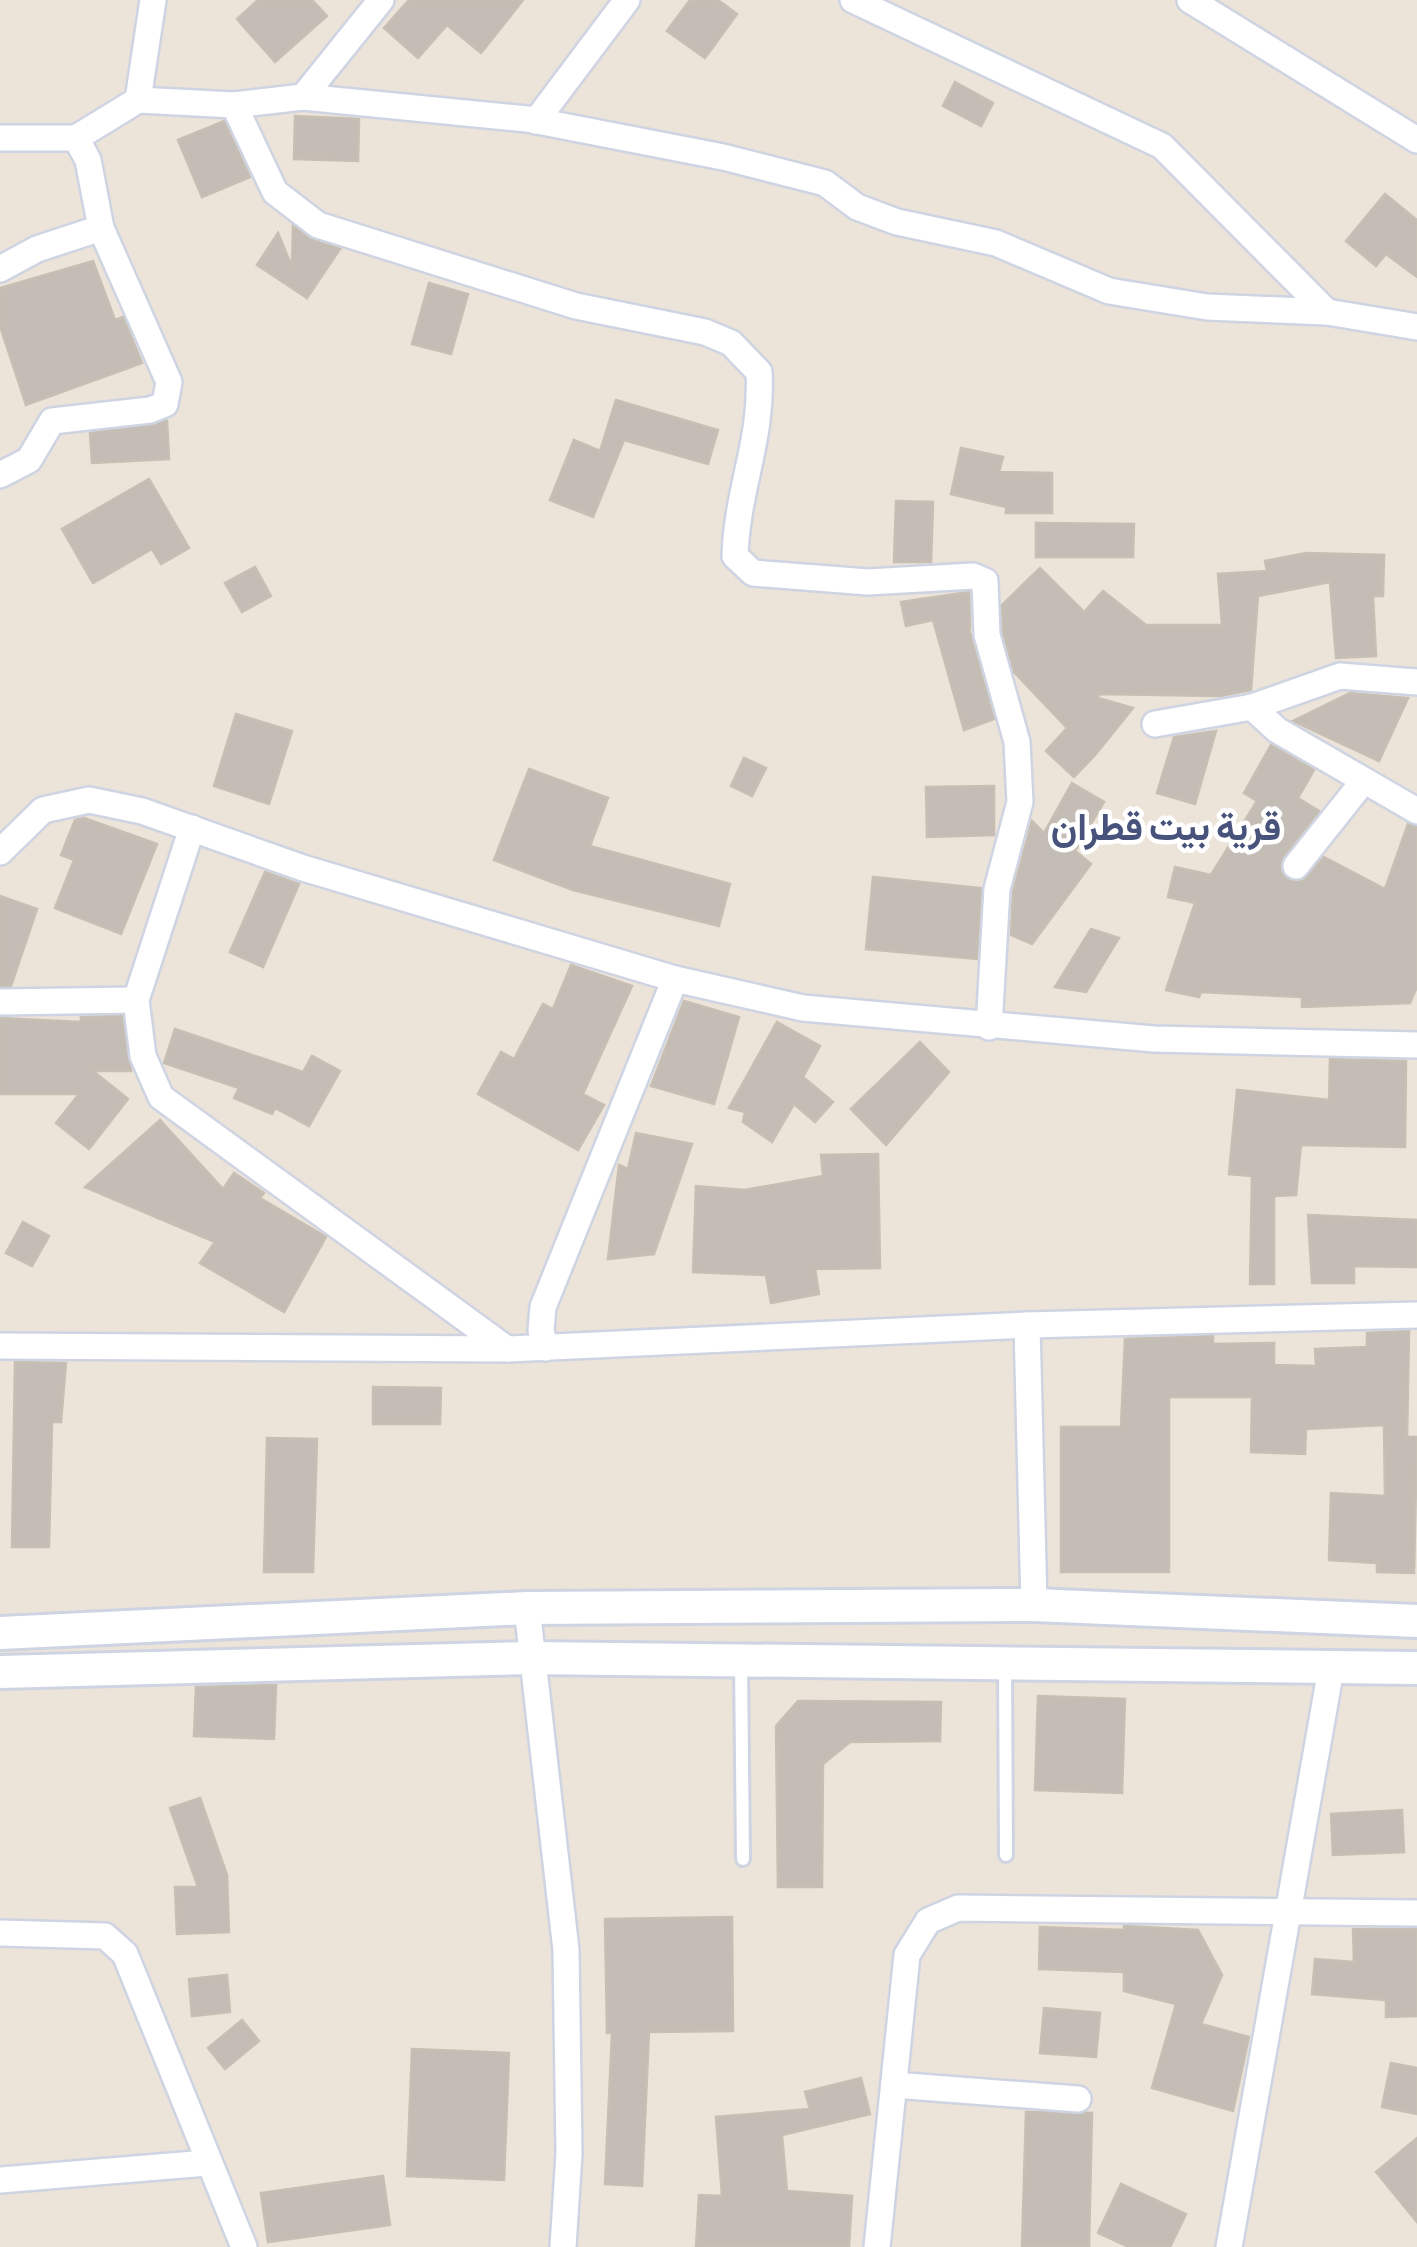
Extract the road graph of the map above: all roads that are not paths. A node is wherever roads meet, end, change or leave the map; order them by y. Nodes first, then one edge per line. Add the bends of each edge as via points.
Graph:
1 (153, 0) edge
2 (382, 0) edge
3 (627, 0) edge
4 (853, 0) edge
5 (1190, 0) edge
6 (886, 6) edge
7 (303, 96) junction
8 (138, 100) junction
9 (234, 105) junction
10 (536, 121) junction
11 (1412, 127) edge
12 (0, 138) edge
13 (76, 138) junction
14 (101, 228) junction
15 (0, 269) edge
16 (1328, 312) junction
17 (1417, 327) edge
18 (0, 476) edge
19 (1417, 682) edge
20 (1252, 707) junction
21 (1155, 724) dead end
22 (1362, 783) junction
23 (1417, 811) edge
24 (192, 828) junction
25 (0, 852) edge
26 (1296, 866) dead end
27 (674, 979) junction
28 (136, 1000) junction
29 (0, 1002) edge
30 (989, 1026) junction
31 (1417, 1044) edge
32 (1417, 1315) edge
33 (1027, 1325) junction
34 (0, 1346) edge
35 (545, 1348) junction
36 (507, 1350) junction
37 (1034, 1605) junction
38 (808, 1606) junction
39 (527, 1608) junction
40 (1340, 1619) junction
41 (1417, 1621) edge
42 (0, 1632) edge
43 (530, 1658) junction
44 (741, 1659) junction
45 (808, 1659) junction
46 (1006, 1662) junction
47 (1417, 1668) edge
48 (1331, 1669) junction
49 (0, 1672) edge
50 (1006, 1855) dead end
51 (743, 1859) dead end
52 (1292, 1910) junction
53 (1417, 1913) edge
54 (0, 1933) edge
55 (894, 2086) junction
56 (1078, 2099) dead end
57 (207, 2163) junction
58 (0, 2180) edge
59 (244, 2247) edge
60 (563, 2247) edge
61 (876, 2247) edge
62 (1230, 2247) edge

1 - 8 street
2 - 7 street
3 - 10 street
4 - 6 street
5 - 11 street
6 - 16 street via 1162,146
7 - 9 street
7 - 10 street
8 - 9 street
8 - 13 street
9 - 30 street via 275,192 318,224 576,306 731,343 759,372 762,414 735,556 753,572 868,582 972,576 986,581 987,636 1016,742 1020,802 997,889
10 - 16 street via 825,183 857,206 898,222 996,243 1109,292 1206,307
12 - 13 street
13 - 14 street via 88,160
14 - 15 street
14 - 18 street via 168,382 165,404 52,421 28,460
16 - 17 street
19 - 20 street via 1340,676
20 - 21 street
20 - 22 street
22 - 23 street
22 - 26 street
24 - 25 street via 89,800 44,810
24 - 27 street
24 - 28 street
27 - 30 street via 803,1008
27 - 35 street via 544,1307
28 - 29 street
28 - 36 street via 142,1056 161,1097
30 - 31 street via 1154,1039
32 - 33 street
33 - 35 street
33 - 37 street
34 - 36 street
35 - 36 street
37 - 38 street
37 - 40 street
38 - 39 street
38 - 45 street
39 - 42 street
39 - 43 street
40 - 41 street
40 - 48 street
43 - 44 street
43 - 49 street
43 - 60 street via 566,1950 569,2153
44 - 45 street
44 - 51 lane
45 - 46 street
46 - 48 street
46 - 50 lane
47 - 48 street
48 - 52 street
52 - 53 street
52 - 55 street via 958,1908 928,1921 907,1955
52 - 62 street
54 - 57 street via 104,1936 124,1954
55 - 56 street
55 - 61 street
57 - 58 street
57 - 59 street

